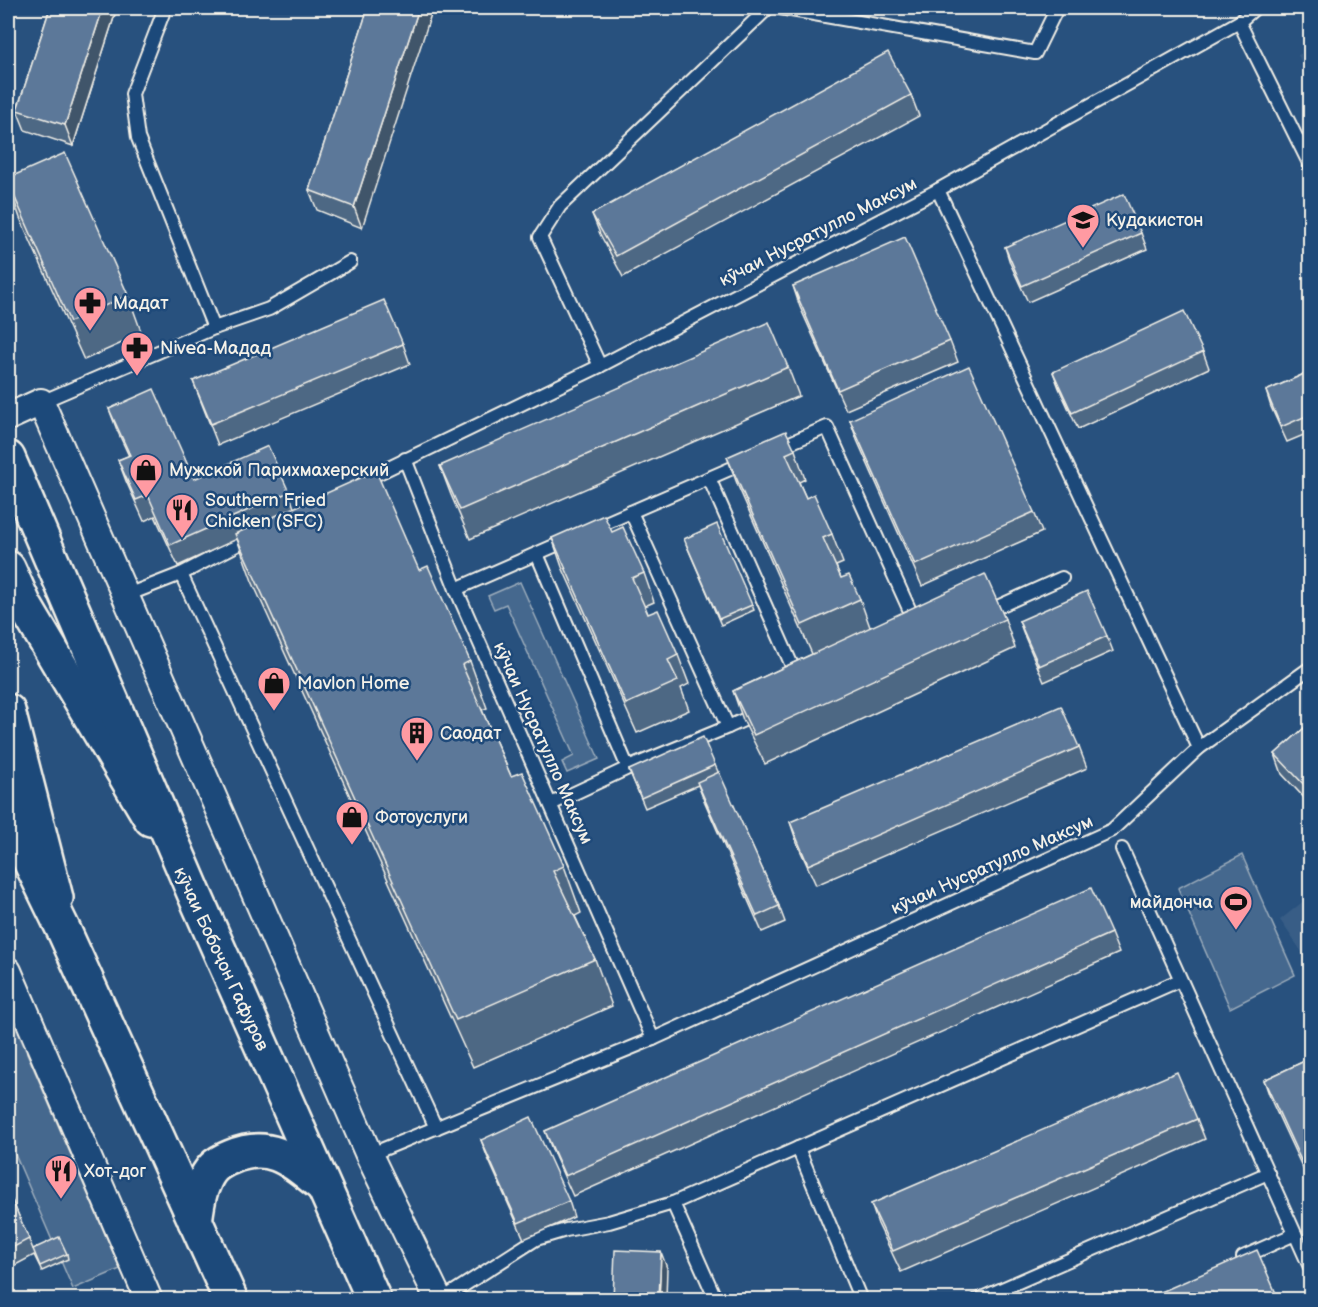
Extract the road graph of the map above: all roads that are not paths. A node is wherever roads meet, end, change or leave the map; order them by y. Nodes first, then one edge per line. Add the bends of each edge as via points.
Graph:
1 (165, 8) edge
2 (768, 8) edge
3 (780, 8) edge
4 (1057, 8) edge
5 (1255, 8) edge
6 (1239, 22) junction
7 (1311, 165) edge
8 (938, 190) junction
9 (350, 262) dead end
10 (214, 328) junction
11 (600, 366) junction
12 (41, 402) junction
13 (8, 417) edge
14 (8, 458) edge
15 (405, 459) junction
16 (710, 478) junction
17 (351, 486) edge
18 (631, 512) junction
19 (266, 530) edge
20 (537, 554) junction
21 (8, 568) edge
22 (181, 574) junction
23 (1062, 578) dead end
24 (456, 589) junction
25 (126, 595) junction
26 (976, 616) edge
27 (918, 629) edge
28 (1311, 668) edge
29 (804, 693) edge
30 (771, 707) edge
31 (8, 711) edge
32 (728, 727) junction
33 (1199, 748) junction
34 (628, 768) junction
35 (551, 804) junction
36 (8, 816) edge
37 (1122, 849) dead end
38 (194, 893) junction
39 (65, 933) junction
40 (8, 971) edge
41 (1180, 980) junction
42 (653, 1039) junction
43 (436, 1128) junction
44 (798, 1148) junction
45 (369, 1155) junction
46 (1268, 1173) junction
47 (325, 1188) junction
48 (673, 1203) junction
49 (195, 1221) junction
50 (1295, 1234) junction
51 (1231, 1262) edge
52 (1311, 1268) edge
53 (149, 1299) edge
54 (231, 1299) edge
55 (374, 1299) edge
56 (440, 1299) edge
57 (716, 1299) edge
58 (861, 1299) edge
59 (977, 1299) edge

1 - 10 lane via 132,94 138,138
2 - 11 lane via 560,206 540,237
3 - 4 lane via 1035,53
5 - 6 lane, кӯчаи Нусратулло Максум
6 - 7 lane
6 - 8 lane, кӯчаи Нусратулло Максум
8 - 11 lane, кӯчаи Нусратулло Максум
8 - 33 lane
9 - 10 lane via 269,309
10 - 12 lane
11 - 15 lane, кӯчаи Нусратулло Максум
12 - 13 street
12 - 25 street
14 - 38 main road
15 - 17 lane, кӯчаи Нусратулло Максум
15 - 24 lane, кӯчаи Нусратулло Максум
16 - 18 lane
16 - 27 lane via 827,426
16 - 29 lane
18 - 20 lane
18 - 32 lane
19 - 22 lane
20 - 24 lane
20 - 34 lane
21 - 38 main road, кӯчаи Бобоҷон Гафуров via 25,606
22 - 25 lane
22 - 43 lane
23 - 26 lane
24 - 35 lane, кӯчаи Нусратулло Максум
25 - 45 street
28 - 33 lane, кӯчаи Нусратулло Максум
30 - 32 lane
31 - 39 main road
32 - 34 lane
33 - 42 lane, кӯчаи Нусратулло Максум via 1112,830
34 - 35 lane
35 - 42 lane, кӯчаи Нусратулло Максум
36 - 39 main road
37 - 41 lane
38 - 47 main road, кӯчаи Бобоҷон Гафуров
39 - 49 main road
40 - 53 street
41 - 44 lane
41 - 46 lane
42 - 43 lane, кӯчаи Нусратулло Максум
43 - 45 lane, кӯчаи Нусратулло Максум
44 - 48 lane
44 - 58 lane
45 - 56 street
46 - 50 lane
46 - 59 lane
47 - 49 main road via 293,1161 270,1150 243,1151 215,1163 202,1185
47 - 55 main road, кӯчаи Бобоҷон Гафуров
48 - 56 lane via 536,1239
48 - 57 lane
49 - 54 main road
50 - 51 lane
50 - 52 lane

